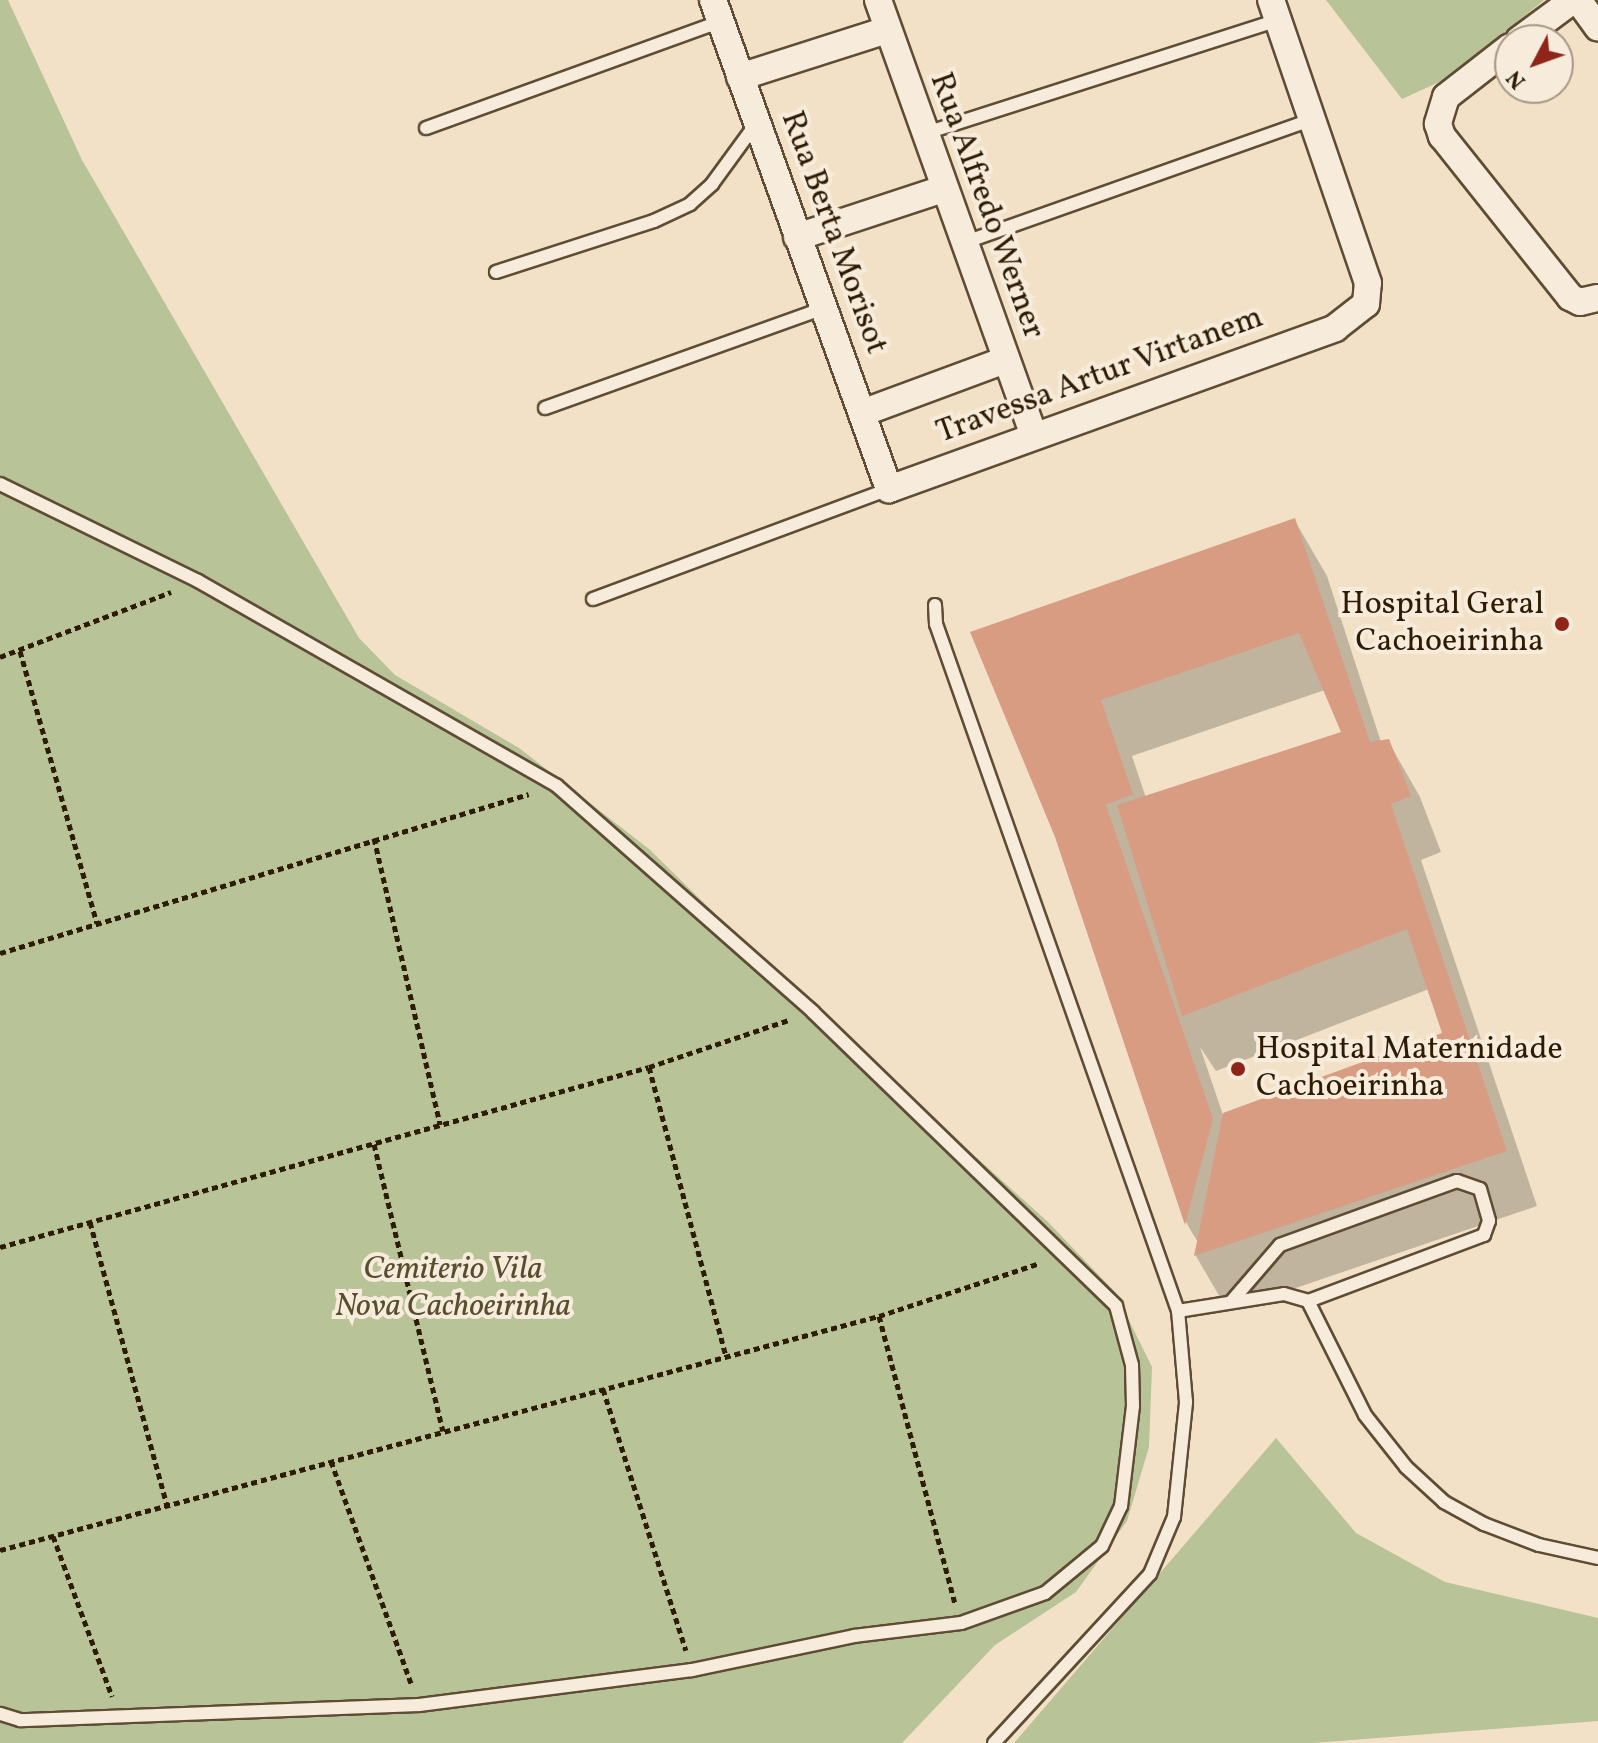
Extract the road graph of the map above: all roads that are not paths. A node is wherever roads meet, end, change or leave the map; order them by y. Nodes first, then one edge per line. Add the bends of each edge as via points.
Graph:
1 (878, 0) edge
2 (1575, 0) edge
3 (1274, 10) edge
4 (717, 11) edge
5 (1541, 24) edge
6 (1598, 28) edge
7 (887, 30) junction
8 (1494, 60) edge
9 (740, 77) junction
10 (1311, 120) junction
11 (757, 123) junction
12 (426, 128) dead end
13 (923, 134) junction
14 (943, 189) junction
15 (797, 237) junction
16 (962, 243) junction
17 (496, 272) dead end
18 (1598, 298) edge
19 (824, 308) junction
20 (1005, 360) junction
21 (545, 408) dead end
22 (862, 413) junction
23 (1033, 434) junction
24 (0, 484) edge
25 (889, 489) junction
26 (593, 599) dead end
27 (935, 605) dead end
28 (1308, 1301) junction
29 (1231, 1302) junction
30 (1178, 1311) junction
31 (1598, 1558) edge
32 (0, 1714) edge
33 (994, 1743) edge

1 - 7 street, Rua Alfredo Werner
2 - 5 street
2 - 6 street
3 - 10 street, Travessa Artur Virtanem
3 - 13 lane
4 - 9 street, Rua Berta Morisot
4 - 12 lane
7 - 9 street
7 - 13 street, Rua Alfredo Werner
8 - 18 street via 1446,97 1438,124 1442,136 1570,297 1580,302
9 - 11 street, Rua Berta Morisot
10 - 16 lane
10 - 23 street, Travessa Artur Virtanem via 1368,283 1366,304 1335,328
11 - 15 street, Rua Berta Morisot
11 - 17 lane via 712,184 690,204 654,221
13 - 14 street, Rua Alfredo Werner
14 - 15 street
14 - 16 street, Rua Alfredo Werner
15 - 19 street, Rua Berta Morisot
16 - 20 street, Rua Alfredo Werner
19 - 21 lane
19 - 22 street, Rua Berta Morisot
20 - 22 street
20 - 23 street, Rua Alfredo Werner
22 - 25 street, Rua Berta Morisot
23 - 25 street, Travessa Artur Virtanem
24 - 32 lane via 198,581 557,786 813,1012 1116,1306 1125,1332 1133,1406 1121,1506 1102,1546 1065,1579 1019,1605 961,1623 854,1636 692,1670 419,1705 120,1718 20,1720
25 - 26 lane
27 - 30 lane via 936,624
28 - 29 lane via 1284,1294
28 - 29 lane via 1484,1235 1489,1221 1480,1189 1457,1181 1280,1245
28 - 31 lane via 1365,1415 1406,1467 1444,1502 1539,1545
29 - 30 lane
30 - 33 lane via 1186,1402 1184,1460 1168,1531 1150,1574

